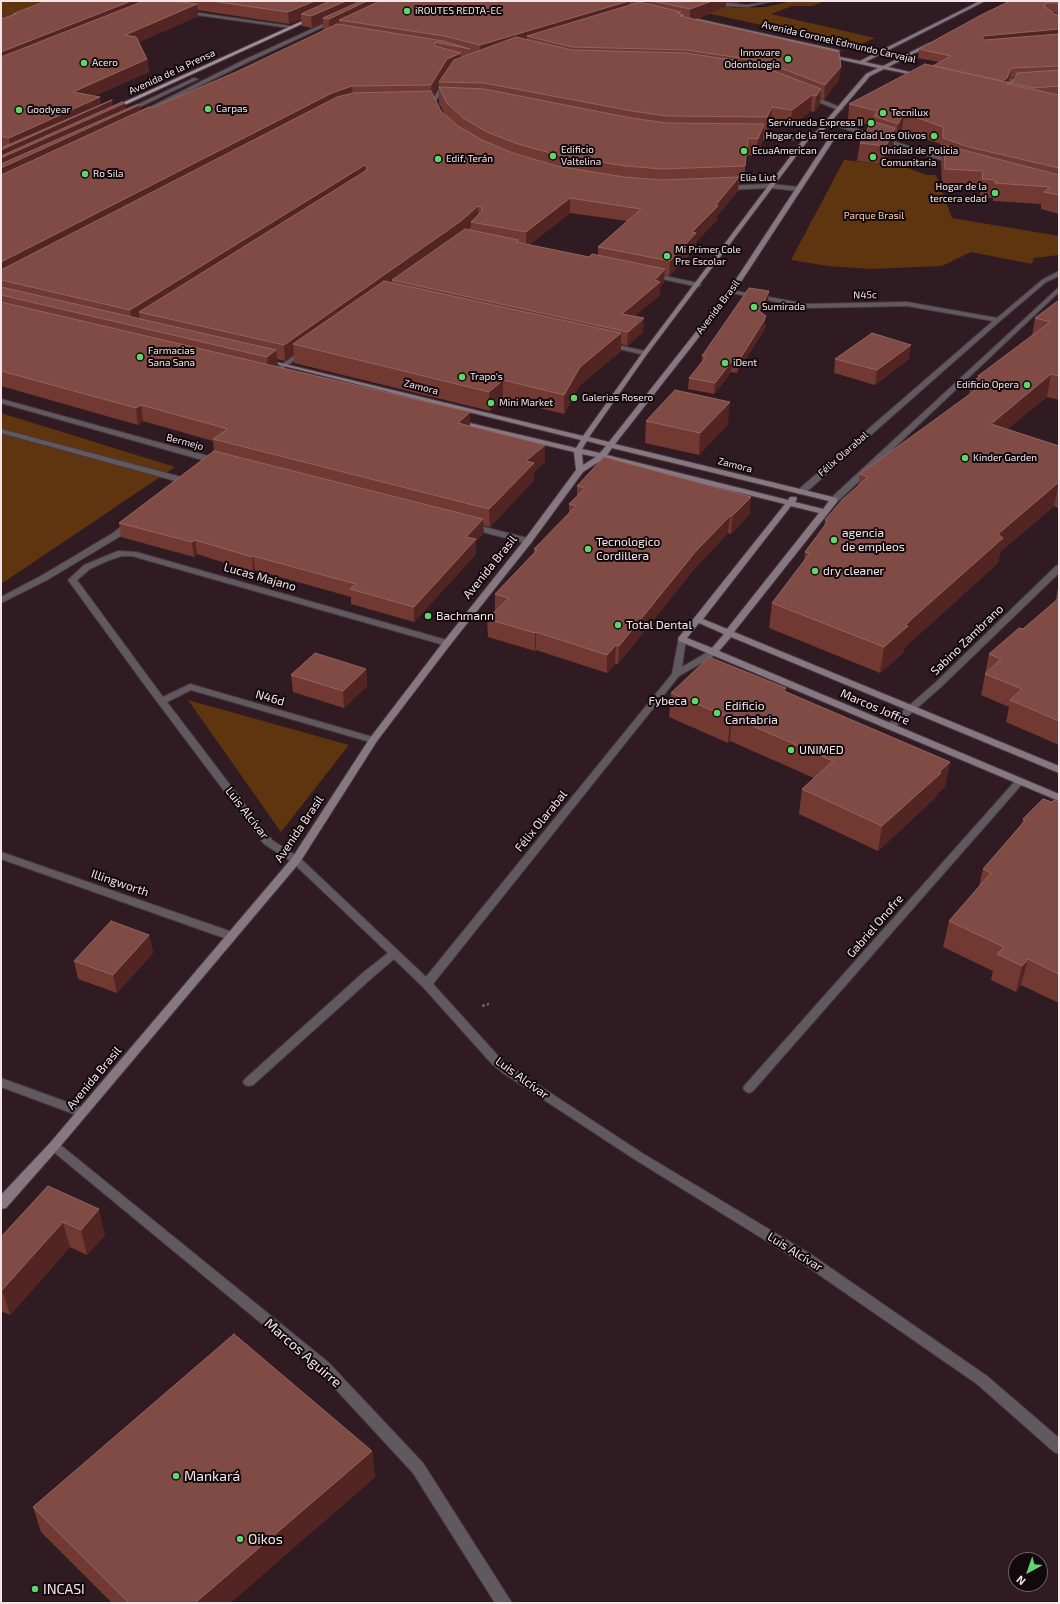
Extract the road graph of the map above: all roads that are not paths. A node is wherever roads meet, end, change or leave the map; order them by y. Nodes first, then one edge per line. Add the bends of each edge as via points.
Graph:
1 (708, 1) edge
2 (771, 1) edge
3 (983, 1) edge
4 (179, 12) edge
5 (320, 15) edge
6 (679, 15) edge
7 (290, 27) junction
8 (708, 28) edge
9 (934, 42) edge
10 (846, 53) dead end
11 (861, 56) dead end
12 (870, 58) junction
13 (877, 60) dead end
14 (884, 61) dead end
15 (861, 62) junction
16 (892, 63) junction
17 (899, 65) dead end
18 (883, 67) junction
19 (451, 73) edge
20 (868, 75) junction
21 (928, 77) edge
22 (1033, 79) edge
23 (1001, 87) edge
24 (1009, 89) junction
25 (1016, 90) edge
26 (993, 92) edge
27 (1000, 94) junction
28 (805, 95) edge
29 (1008, 95) edge
30 (427, 100) edge
31 (442, 100) edge
32 (436, 103) junction
33 (112, 109) edge
34 (840, 109) junction
35 (122, 113) edge
36 (137, 115) edge
37 (829, 122) junction
38 (820, 132) junction
39 (743, 138) edge
40 (807, 138) junction
41 (964, 166) edge
42 (770, 186) junction
43 (721, 188) edge
44 (799, 189) junction
45 (642, 273) edge
46 (1059, 273) edge
47 (698, 284) junction
48 (1059, 289) edge
49 (732, 291) junction
50 (998, 320) junction
51 (601, 343) edge
52 (310, 347) edge
53 (645, 353) junction
54 (262, 359) edge
55 (285, 364) junction
56 (268, 377) edge
57 (1, 401) edge
58 (451, 420) edge
59 (1, 432) edge
60 (586, 438) junction
61 (611, 445) junction
62 (578, 450) junction
63 (602, 456) junction
64 (203, 469) edge
65 (580, 470) junction
66 (186, 481) edge
67 (801, 492) junction
68 (834, 500) junction
69 (788, 503) junction
70 (824, 512) junction
71 (139, 517) edge
72 (465, 525) edge
73 (528, 541) junction
74 (72, 562) junction
75 (87, 567) junction
76 (1059, 568) edge
77 (72, 580) joint
78 (1, 600) edge
79 (698, 620) junction
80 (728, 633) junction
81 (682, 639) junction
82 (447, 643) junction
83 (714, 652) junction
84 (676, 674) junction
85 (161, 701) junction
86 (910, 709) junction
87 (890, 727) junction
88 (373, 740) junction
89 (1059, 770) edge
90 (1020, 781) junction
91 (1059, 798) edge
92 (1, 855) edge
93 (296, 860) junction
94 (231, 936) junction
95 (395, 954) junction
96 (427, 984) junction
97 (1, 1082) edge
98 (249, 1082) dead end
99 (749, 1088) dead end
100 (82, 1112) junction
101 (54, 1146) junction
102 (1, 1204) edge
103 (1059, 1447) edge
104 (504, 1603) edge

1 - 2 street via 747,6
3 - 12 street
4 - 7 street
5 - 7 main road, Avenida de la Prensa
6 - 10 street, Avenida Coronel Edmundo Carvajal
7 - 33 main road, Avenida de la Prensa
8 - 15 street, Avenida Coronel Edmundo Carvajal
9 - 16 street
11 - 12 street, Avenida Coronel Edmundo Carvajal
12 - 13 street, Avenida Coronel Edmundo Carvajal
12 - 15 street
14 - 16 street, Avenida Coronel Edmundo Carvajal
15 - 18 street, Avenida Coronel Edmundo Carvajal
15 - 20 street
16 - 17 street, Avenida Coronel Edmundo Carvajal
16 - 18 street
18 - 20 street
18 - 21 street, Avenida Coronel Edmundo Carvajal
19 - 32 street
20 - 34 street
22 - 24 street via 1012,80
23 - 24 street
24 - 25 street
24 - 27 street
26 - 27 street
27 - 29 street
28 - 34 street
30 - 32 street
31 - 32 street
34 - 37 street
35 - 36 street via 339,17
37 - 38 street
37 - 41 street
38 - 40 street
38 - 44 street, Avenida Brasil via 830,141
39 - 40 street
40 - 42 street
42 - 43 street, Elia Liut
42 - 44 street, Elia Liut
42 - 47 street
44 - 49 street, Avenida Brasil
45 - 47 street
46 - 50 street, Félix Olarabal via 1044,281
47 - 53 street
48 - 68 street, Félix Olarabal
49 - 50 street, N45c via 807,306 907,304
49 - 61 street, Avenida Brasil
50 - 67 street, Félix Olarabal
51 - 53 street
52 - 55 street
53 - 60 street
54 - 55 street, Zamora
55 - 56 street
55 - 60 street, Zamora
57 - 64 street, Bermejo via 218,461
58 - 62 street, Zamora
59 - 66 street
60 - 61 street, Zamora
60 - 62 street
61 - 63 street, Avenida Brasil
61 - 67 street, Zamora
62 - 63 street, Zamora
62 - 65 street
63 - 65 street, Avenida Brasil
63 - 69 street, Zamora
65 - 73 street, Avenida Brasil
67 - 68 street, Zamora
67 - 69 street, Félix Olarabal
68 - 70 street, Félix Olarabal
69 - 70 street, Zamora
69 - 79 street, Félix Olarabal
70 - 80 street, Félix Olarabal
71 - 74 street via 116,535
72 - 73 street
73 - 82 street, Avenida Brasil
74 - 75 street
74 - 78 street
75 - 77 street, Lucas Majano
75 - 82 street, Lucas Majano via 121,553 133,554
76 - 86 street, Sabino Zambrano
77 - 85 street, Luis Alcívar
79 - 80 street, Marcos Joffre
79 - 81 street, Félix Olarabal
80 - 83 street, Félix Olarabal
80 - 86 street, Marcos Joffre
81 - 83 street, Marcos Joffre
81 - 84 street, Félix Olarabal
82 - 88 street, Avenida Brasil
83 - 84 street, Félix Olarabal
83 - 87 street, Marcos Joffre
84 - 96 street, Félix Olarabal
85 - 88 street, N46d via 190,687
85 - 93 street, Luis Alcívar via 268,842
86 - 87 street, Sabino Zambrano
86 - 89 street, Marcos Joffre
87 - 90 street, Marcos Joffre
88 - 93 street, Avenida Brasil
90 - 91 street, Marcos Joffre
90 - 99 street, Gabriel Onofre
92 - 94 street, Illingworth
93 - 94 street, Avenida Brasil
93 - 95 street, Luis Alcívar
94 - 100 street, Avenida Brasil
95 - 96 street, Luis Alcívar
95 - 98 street via 369,974
96 - 103 street, Luis Alcívar via 487,1052 507,1070 638,1156 808,1259 982,1380
97 - 100 street
100 - 101 street, Avenida Brasil
101 - 102 street, Avenida Brasil
101 - 104 street, Marcos Aguirre via 323,1366 418,1468

